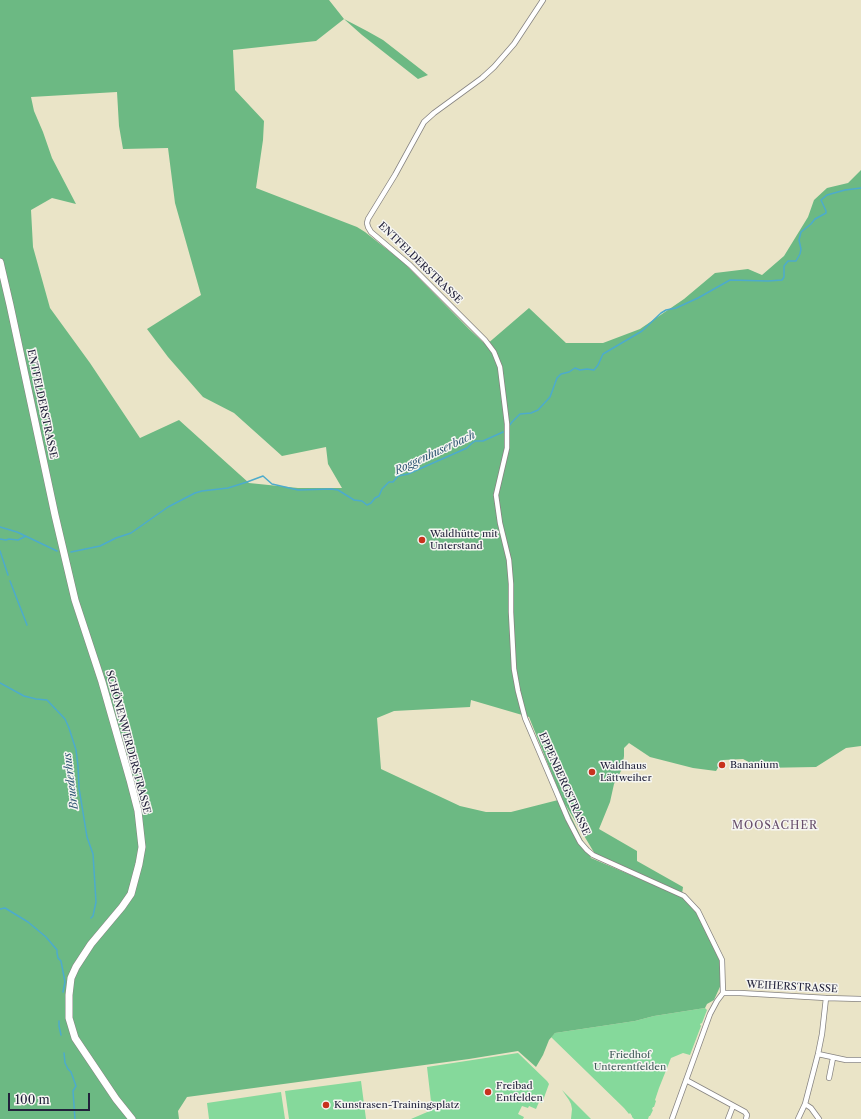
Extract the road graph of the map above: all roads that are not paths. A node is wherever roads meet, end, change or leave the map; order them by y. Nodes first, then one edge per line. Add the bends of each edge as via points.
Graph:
1 (543, 0) edge
2 (0, 262) edge
3 (507, 424) joint
4 (63, 550) joint
5 (723, 993) junction
6 (826, 998) junction
7 (861, 999) edge
8 (818, 1054) junction
9 (833, 1058) junction
10 (861, 1060) edge
11 (829, 1078) dead end
12 (686, 1080) junction
13 (805, 1104) junction
14 (733, 1106) junction
15 (132, 1119) edge
16 (672, 1119) edge
17 (728, 1119) edge
18 (746, 1119) edge
19 (798, 1119) edge
20 (819, 1119) edge

1 - 3 street, ENTFELDERSTRASSE via 514,44 494,67 424,122 367,223 371,232 410,265 494,352 500,367
2 - 4 street, ENTFELDERSTRASSE
3 - 5 street, EPPENBERGSTRASSE via 507,448 496,495 509,560 514,669 525,718 580,842 594,855 682,894 698,912 722,960
4 - 15 street, SCHÖNENWERDERSTRASSE via 75,600 130,780 138,811 142,848 131,894 91,944 71,978 68,1018 75,1038
5 - 6 street, WEIHERSTRASSE
5 - 12 street via 710,1014
6 - 7 street, WEIHERSTRASSE
6 - 8 street
8 - 9 street
8 - 13 street
9 - 10 street
9 - 11 street
12 - 14 street
12 - 16 street
13 - 19 street
13 - 20 street
14 - 17 street
14 - 18 street via 745,1112

